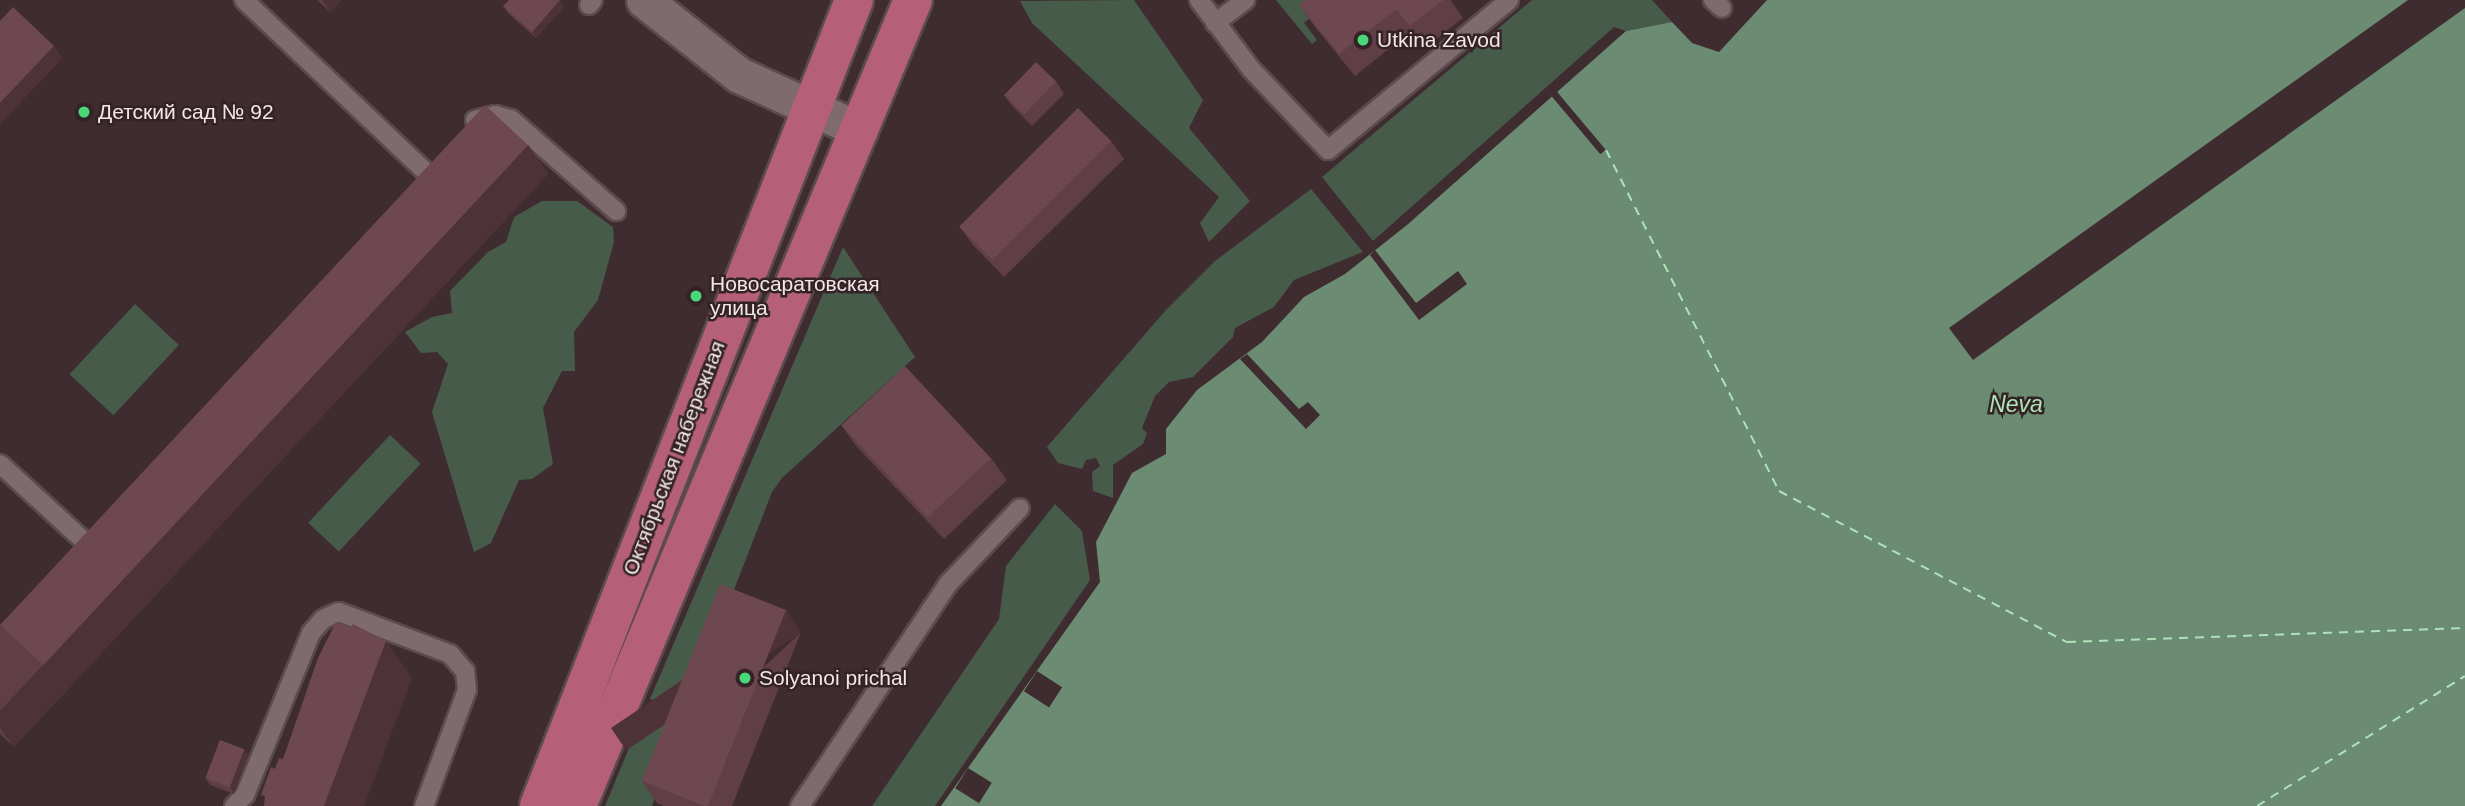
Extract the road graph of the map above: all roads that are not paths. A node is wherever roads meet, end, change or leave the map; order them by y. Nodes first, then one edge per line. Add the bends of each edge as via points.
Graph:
1 (244, 0) edge
2 (644, 0) edge
3 (854, 0) edge
4 (913, 0) edge
5 (1199, 0) edge
6 (1245, 0) edge
7 (1509, 0) edge
8 (1215, 23) junction
9 (810, 110) junction
10 (860, 130) junction
11 (458, 138) edge
12 (442, 155) edge
13 (426, 172) junction
14 (412, 188) edge
15 (616, 211) dead end
16 (0, 464) edge
17 (1020, 508) dead end
18 (101, 523) edge
19 (85, 541) junction
20 (72, 555) edge
21 (234, 806) edge
22 (424, 806) edge
23 (539, 806) edge
24 (577, 806) edge
25 (800, 806) edge

1 - 13 lane
2 - 9 street via 740,75
3 - 9 main road, Октябрьская набережная
4 - 10 main road, Октябрьская набережная
5 - 8 lane
6 - 8 lane
7 - 8 lane via 1328,150
9 - 10 street
9 - 23 main road, Октябрьская набережная
10 - 24 main road, Октябрьская набережная
11 - 15 lane via 475,119 495,115 511,119
12 - 13 lane
13 - 14 lane
16 - 19 lane
17 - 25 lane via 949,583
18 - 19 lane
19 - 20 lane
21 - 22 lane via 245,795 311,633 323,619 339,612 450,654 465,671 467,690

